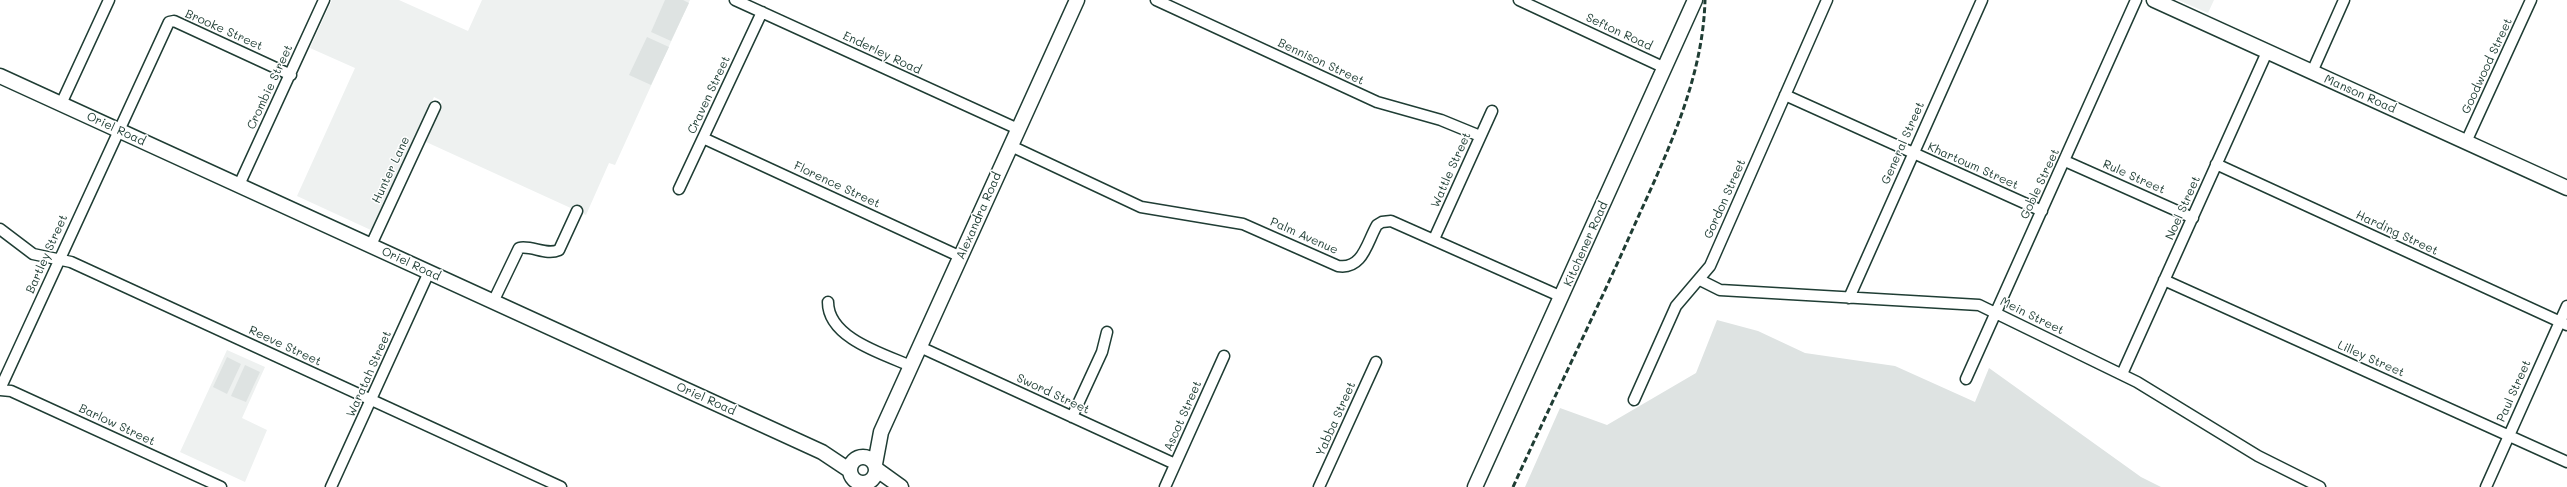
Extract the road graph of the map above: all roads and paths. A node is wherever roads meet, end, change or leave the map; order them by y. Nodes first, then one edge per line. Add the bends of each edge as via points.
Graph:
1 (109, 0) edge
2 (324, 0) edge
3 (735, 0) edge
4 (1077, 0) edge
5 (1156, 0) edge
6 (1519, 0) edge
7 (1695, 0) edge
8 (1827, 0) edge
9 (1982, 0) edge
10 (2136, 0) edge
11 (2154, 0) edge
12 (2344, 0) edge
13 (2531, 0) edge
14 (1542, 5) edge
15 (762, 12) junction
16 (2267, 52) junction
17 (1664, 68) junction
18 (2312, 72) junction
19 (291, 74) junction
20 (0, 76) edge
21 (1785, 95) junction
22 (61, 104) junction
23 (435, 107) dead end
24 (1492, 111) dead end
25 (1018, 129) junction
26 (118, 130) junction
27 (1480, 136) junction
28 (703, 138) junction
29 (2466, 142) junction
30 (1011, 146) junction
31 (1913, 153) junction
32 (2065, 161) junction
33 (2216, 164) junction
34 (239, 185) junction
35 (2567, 188) edge
36 (679, 189) dead end
37 (2042, 210) junction
38 (577, 211) dead end
39 (2192, 218) junction
40 (0, 229) edge
41 (1434, 239) junction
42 (371, 245) junction
43 (960, 257) junction
44 (58, 259) junction
45 (429, 272) junction
46 (1700, 280) junction
47 (2164, 280) junction
48 (1562, 297) junction
49 (1849, 298) junction
50 (493, 302) junction
51 (828, 302) dead end
52 (2567, 306) edge
53 (1996, 312) junction
54 (2563, 323) edge
55 (1107, 332) dead end
56 (920, 348) junction
57 (1224, 356) dead end
58 (1376, 362) dead end
59 (911, 366) junction
60 (2122, 374) junction
61 (1966, 379) dead end
62 (0, 390) edge
63 (371, 400) junction
64 (1634, 400) dead end
65 (1072, 417) junction
66 (2509, 436) junction
67 (2567, 462) edge
68 (1175, 464) junction
69 (862, 473) edge
70 (222, 487) edge
71 (331, 487) edge
72 (562, 487) edge
73 (895, 487) edge
74 (901, 487) edge
75 (1165, 487) edge
76 (1319, 487) edge
77 (1476, 487) edge
78 (2320, 487) edge
79 (2486, 487) edge

1 - 22 street
2 - 19 street, Crombie Street
3 - 15 street, Enderley Road
4 - 25 street, Alexandra Road
5 - 27 street, Bennison Street via 1377,102 1441,120
6 - 14 street, Sefton Road
7 - 17 street, Kitchener Road
8 - 21 street, Gordon Street
9 - 31 street, General Street
10 - 32 street, Goble Street
11 - 16 street, Manson Road
12 - 18 street
13 - 29 street, Goodwood Street
14 - 17 street, Sefton Road
15 - 25 street, Enderley Road
15 - 28 street, Craven Street
16 - 18 street, Manson Road
16 - 33 street, Noel Street
17 - 48 street, Kitchener Road
18 - 29 street, Manson Road
19 - 26 street, Brooke Street via 171,21 167,24
19 - 34 street, Crombie Street
20 - 22 street, Oriel Road
21 - 31 street, Khartoum Street
21 - 46 street, Gordon Street via 1710,266
22 - 26 street, Oriel Road
23 - 42 street, Hunter Lane
24 - 27 street, Wattle Street
25 - 30 street, Alexandra Road
26 - 34 street, Oriel Road
26 - 44 street, Bartley Street
27 - 41 street, Wattle Street
28 - 36 street, Craven Street
28 - 43 street, Florence Street
29 - 35 street, Manson Road
30 - 41 street, Palm Avenue via 1141,207 1243,224 1338,266 1350,266 1358,260 1375,229 1384,221 1394,222
30 - 43 street, Alexandra Road
31 - 37 street, Khartoum Street
31 - 49 street, General Street
32 - 37 street, Goble Street
32 - 39 street, Rule Street
33 - 39 street, Noel Street
33 - 54 street, Harding Street
34 - 42 street, Oriel Road
37 - 53 street, Goble Street
38 - 50 street via 559,250 548,252 529,247 519,248
39 - 47 street, Noel Street
40 - 44 street, Reeve Street via 33,254
41 - 48 street, Palm Avenue
42 - 45 street, Oriel Road
43 - 56 street, Alexandra Road
44 - 62 street, Bartley Street
44 - 63 street, Reeve Street via 70,262
45 - 50 street, Oriel Road
45 - 63 street, Waratah Street
46 - 49 street, Mein Street via 1720,290
46 - 64 street, Gordon Street via 1681,297 1676,306
47 - 60 street, Noel Street
47 - 66 street, Lilley Street
48 - 77 street, Kitchener Road
49 - 53 street, Mein Street via 1972,304
50 - 69 street, Oriel Road via 822,452
51 - 59 street via 830,313 847,337
52 - 54 street, Paul Street
53 - 60 street, Mein Street
53 - 61 street, Goble Street
54 - 66 street, Paul Street
55 - 65 street via 1102,352
56 - 59 street, Alexandra Road
56 - 65 street, Sword Street
57 - 68 street, Ascot Street
58 - 76 street, Yabba Street
59 - 69 street, Alexandra Road
60 - 78 street, Mein Street via 2258,456
62 - 70 street, Barlow Street via 12,391
63 - 71 street, Waratah Street
63 - 72 street, Reeve Street
65 - 68 street, Sword Street
66 - 67 street, Lilley Street
66 - 79 street, Paul Street
68 - 75 street, Ascot Street
69 - 73 street, Oriel Road
69 - 74 street, Oriel Road

